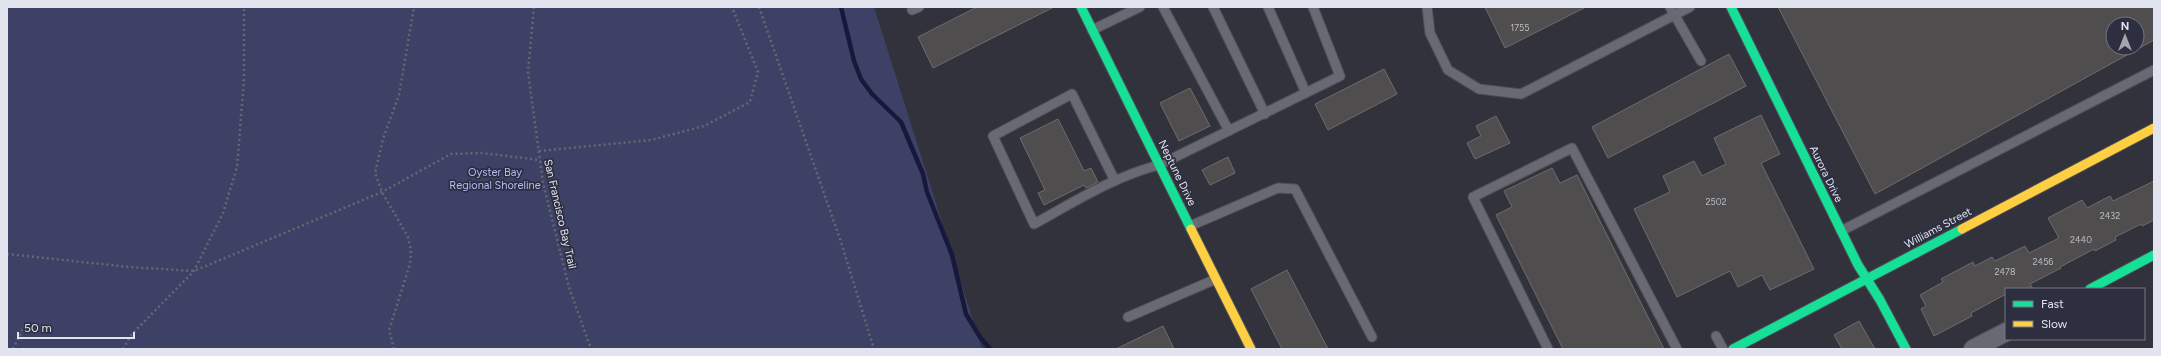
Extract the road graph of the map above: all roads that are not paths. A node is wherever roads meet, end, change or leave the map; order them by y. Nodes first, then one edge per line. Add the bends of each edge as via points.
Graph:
1 (1080, 7) edge
2 (1140, 7) edge
3 (1162, 7) edge
4 (1212, 7) edge
5 (1268, 7) edge
6 (1313, 7) edge
7 (1427, 7) edge
8 (1690, 7) edge
9 (1731, 7) edge
10 (1672, 11) edge
11 (1092, 30) junction
12 (1701, 61) dead end
13 (2154, 70) edge
14 (1306, 93) junction
15 (1265, 114) junction
16 (2154, 128) edge
17 (1228, 131) junction
18 (1160, 165) junction
19 (1116, 181) junction
20 (1190, 226) junction
21 (1841, 232) junction
22 (2154, 255) edge
23 (1867, 278) junction
24 (1216, 279) junction
25 (2092, 288) edge
26 (1128, 317) dead end
27 (2005, 333) edge
28 (1716, 336) dead end
29 (1372, 337) dead end
30 (1251, 349) edge
31 (1548, 349) edge
32 (1677, 349) edge
33 (1723, 349) edge
34 (1733, 349) edge
35 (1906, 349) edge
36 (1973, 349) edge

1 - 11 street, Neptune Drive
2 - 11 lane
3 - 17 lane
4 - 15 lane
5 - 14 lane
6 - 14 lane via 1340,76
7 - 10 lane via 1430,33 1448,70 1479,89 1521,94
8 - 10 lane
9 - 21 street, Aurora Drive
10 - 12 lane
11 - 18 street, Neptune Drive
13 - 21 lane
14 - 15 lane
15 - 17 lane
16 - 23 street, Williams Street
17 - 18 lane
18 - 19 lane via 1138,170
18 - 20 street, Neptune Drive
19 - 19 lane via 1034,224 993,136 1072,94
20 - 24 street, Neptune Drive
20 - 29 lane via 1278,188 1295,189
21 - 23 street, Aurora Drive
22 - 25 street
23 - 34 street, Williams Street
23 - 35 street, Aurora Drive
24 - 26 lane
24 - 30 street, Neptune Drive
27 - 36 street
28 - 33 lane
31 - 32 lane via 1473,197 1572,148

